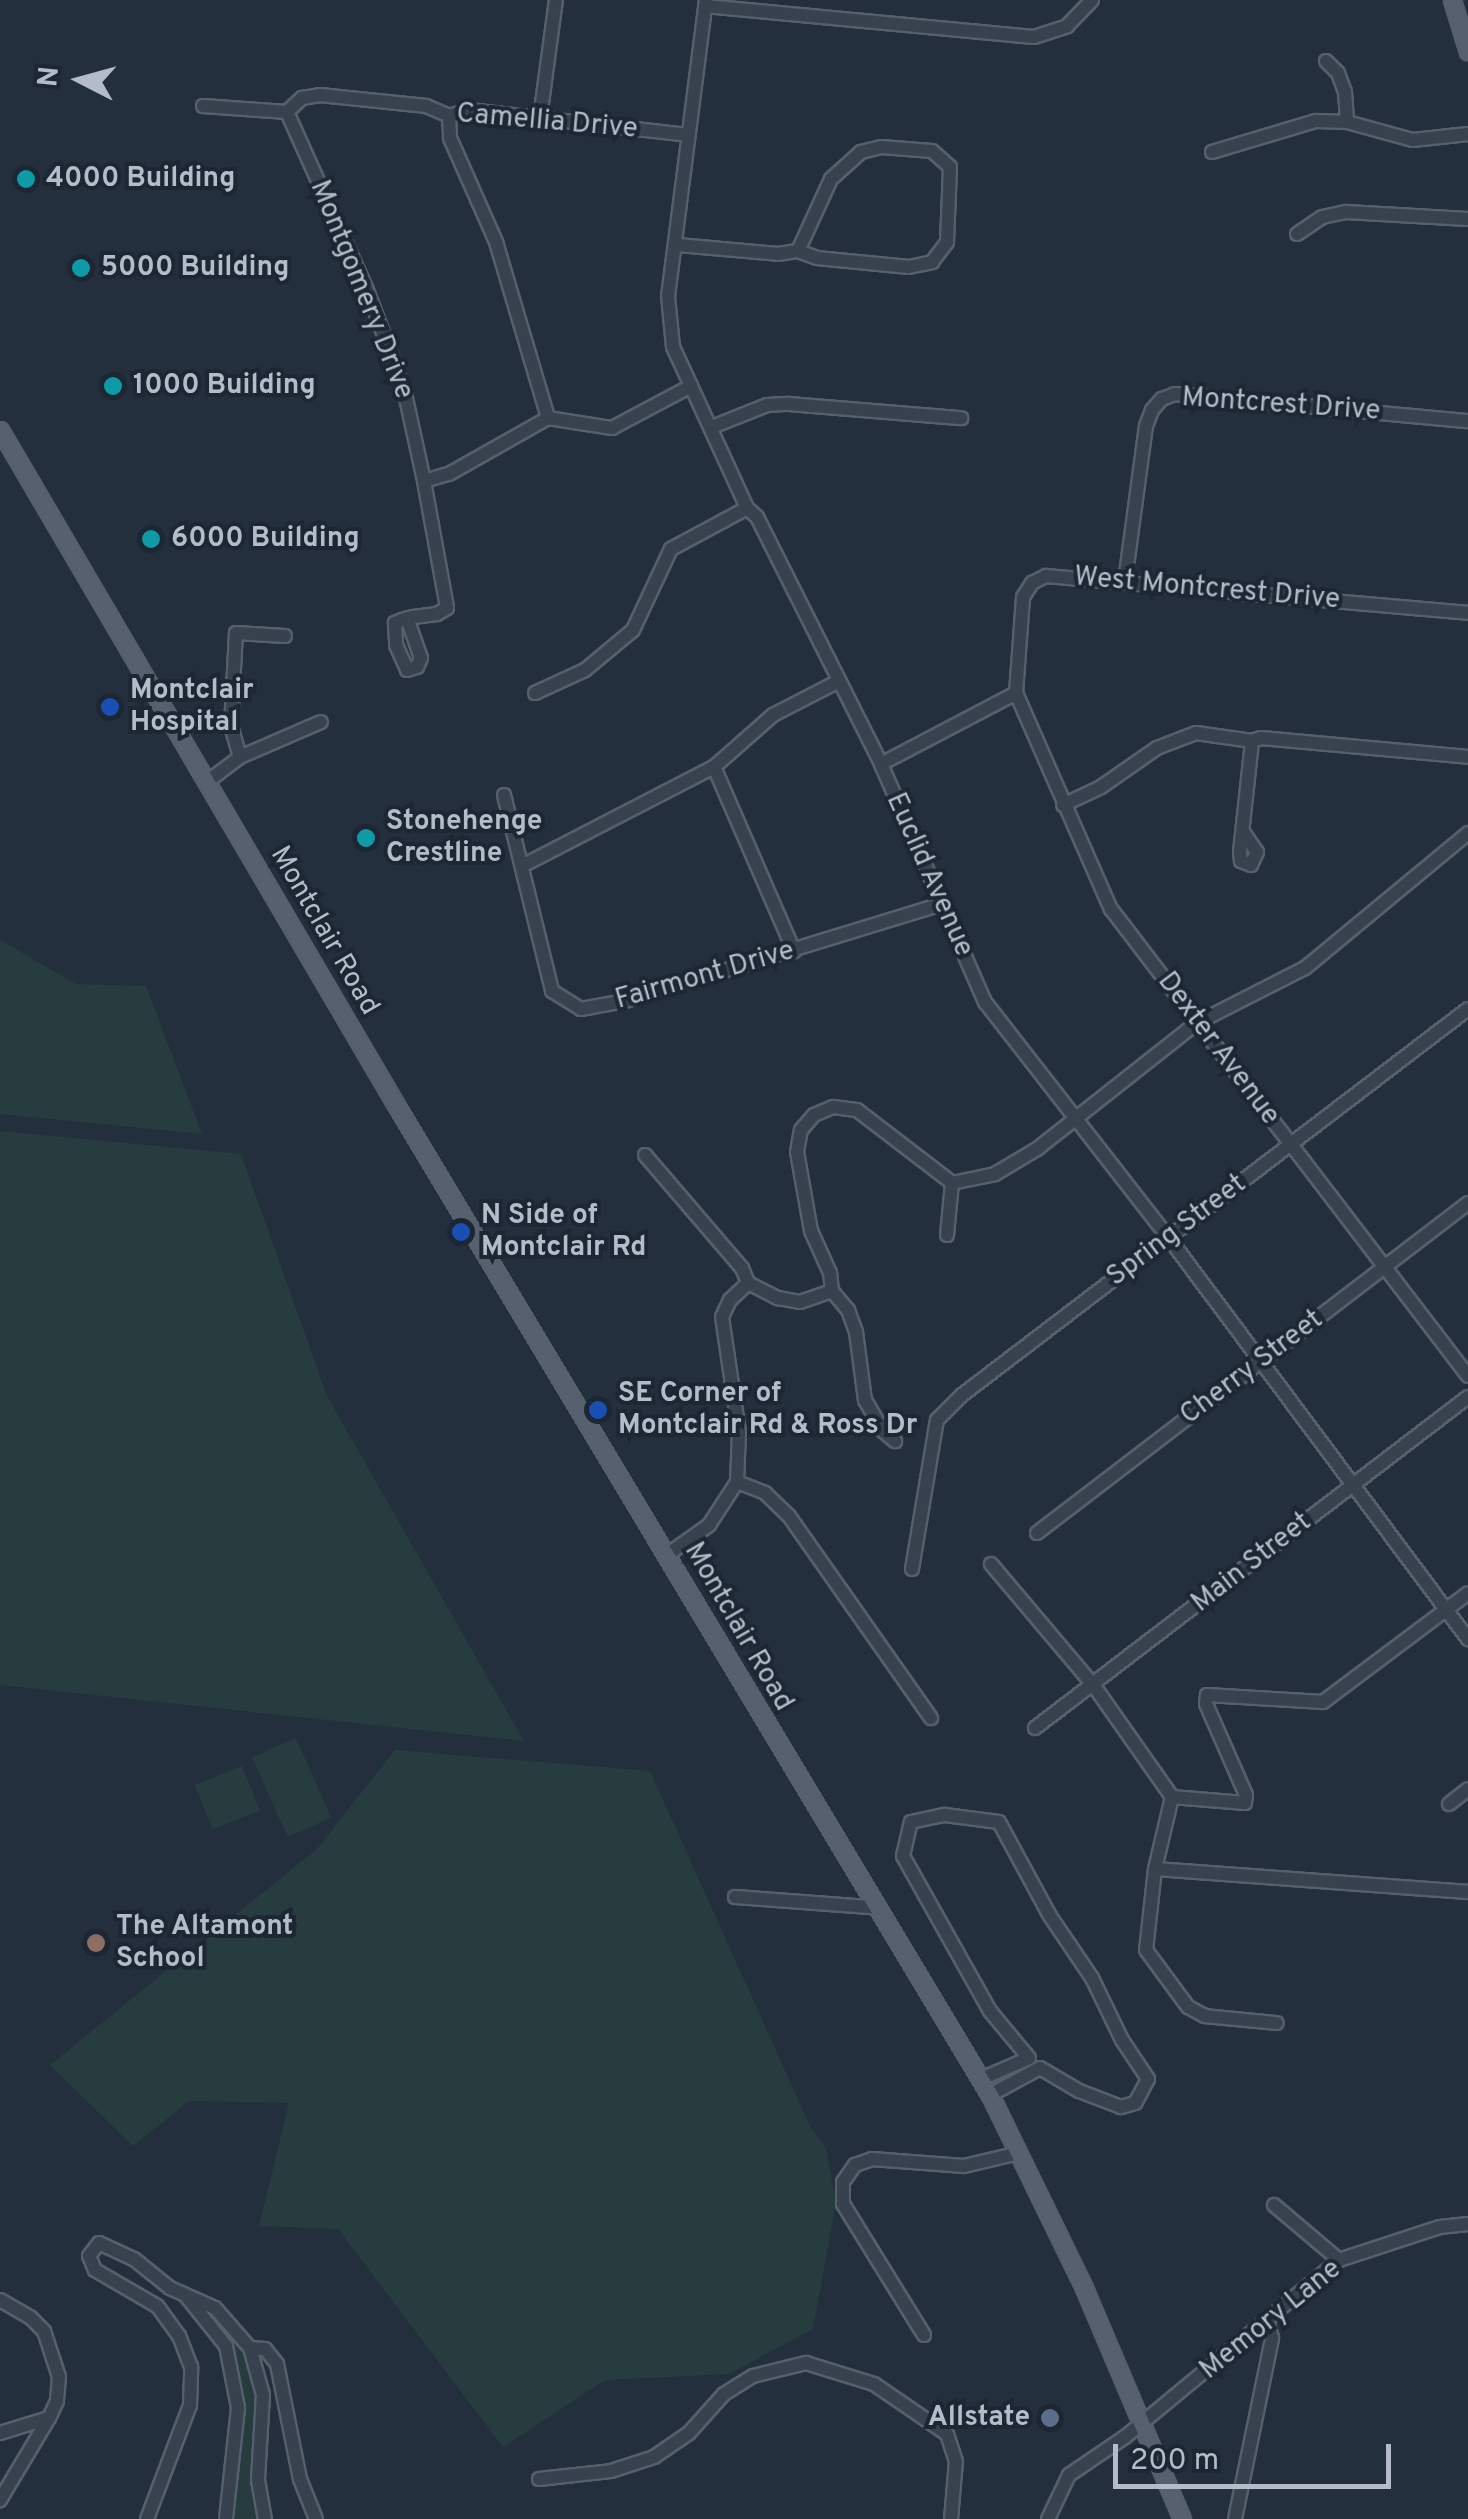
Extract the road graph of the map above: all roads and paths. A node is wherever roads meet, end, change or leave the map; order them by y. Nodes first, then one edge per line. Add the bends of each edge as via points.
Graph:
1 (556, 0) edge
2 (1092, 0) edge
3 (1452, 0) edge
4 (705, 3) edge
5 (1468, 52) edge
6 (1326, 61) dead end
7 (204, 106) dead end
8 (287, 112) junction
9 (449, 116) junction
10 (540, 118) junction
11 (1347, 122) junction
12 (688, 134) junction
13 (1468, 134) edge
14 (1212, 152) dead end
15 (1468, 219) edge
16 (1297, 234) dead end
17 (678, 245) junction
18 (798, 251) junction
19 (690, 386) junction
20 (548, 418) junction
21 (961, 418) dead end
22 (1468, 421) edge
23 (712, 427) junction
24 (0, 430) edge
25 (424, 482) junction
26 (747, 508) junction
27 (1125, 581) junction
28 (1468, 613) edge
29 (408, 618) dead end
30 (286, 636) dead end
31 (839, 681) junction
32 (536, 693) dead end
33 (1016, 694) junction
34 (321, 722) dead end
35 (1252, 742) junction
36 (240, 758) junction
37 (1468, 758) edge
38 (881, 764) junction
39 (714, 768) junction
40 (207, 782) junction
41 (504, 796) dead end
42 (1064, 805) junction
43 (1244, 833) dead end
44 (1468, 833) edge
45 (522, 866) junction
46 (938, 905) junction
47 (794, 951) junction
48 (1468, 1009) edge
49 (1199, 1024) junction
50 (1074, 1116) junction
51 (1291, 1146) junction
52 (645, 1155) dead end
53 (952, 1183) junction
54 (1468, 1203) edge
55 (947, 1235) dead end
56 (1168, 1237) junction
57 (1384, 1267) junction
58 (748, 1283) junction
59 (832, 1291) junction
60 (1262, 1361) junction
61 (1468, 1376) edge
62 (1468, 1397) edge
63 (895, 1441) dead end
64 (738, 1482) junction
65 (1355, 1484) junction
66 (1037, 1533) dead end
67 (667, 1555) junction
68 (991, 1564) dead end
69 (912, 1569) dead end
70 (1468, 1593) edge
71 (1447, 1610) junction
72 (1468, 1639) edge
73 (1094, 1686) junction
74 (931, 1718) dead end
75 (1035, 1728) dead end
76 (1468, 1789) edge
77 (1172, 1797) junction
78 (1449, 1804) dead end
79 (1155, 1869) junction
80 (1468, 1892) edge
81 (735, 1897) dead end
82 (880, 1908) junction
83 (1277, 2023) dead end
84 (1034, 2063) junction
85 (981, 2079) junction
86 (990, 2095) junction
87 (1020, 2153) junction
88 (1274, 2205) dead end
89 (1468, 2224) edge
90 (1340, 2260) junction
91 (186, 2296) junction
92 (0, 2300) edge
93 (1268, 2324) junction
94 (924, 2335) dead end
95 (250, 2348) junction
96 (49, 2418) junction
97 (1143, 2423) junction
98 (0, 2433) edge
99 (539, 2479) dead end
100 (2, 2492) edge
101 (147, 2519) edge
102 (226, 2519) edge
103 (265, 2519) edge
104 (316, 2519) edge
105 (950, 2519) edge
106 (1050, 2519) edge
107 (1182, 2519) edge
108 (1234, 2519) edge

1 - 10 street
2 - 4 street via 1067,26 1034,38
3 - 5 main road
4 - 12 street, Euclid Avenue
6 - 11 street via 1345,92
7 - 8 street, Camellia Drive
8 - 9 street, Camellia Drive via 302,98 320,95 426,106
8 - 25 street, Montgomery Drive via 380,323 404,389
9 - 10 street, Camellia Drive via 469,110
9 - 20 street via 450,138 496,242
10 - 12 street, Camellia Drive
11 - 13 street via 1414,140
11 - 14 street via 1316,122
12 - 17 street, Euclid Avenue
15 - 16 street via 1346,212 1322,217
17 - 18 street
17 - 19 street, Euclid Avenue via 668,323
18 - 18 street via 909,267 932,262 947,242 950,168 932,151 861,152 831,179
19 - 20 street via 612,428
19 - 23 street, Euclid Avenue
20 - 25 street
21 - 23 street via 789,404
22 - 27 street, Montcrest Drive via 1176,394 1162,399 1146,426
23 - 26 street, Euclid Avenue
24 - 40 main road, Montclair Road
25 - 29 street, Montgomery Drive via 448,608
26 - 31 street, Euclid Avenue via 757,516
26 - 32 street via 671,548 634,630 585,670
27 - 28 street, West Montcrest Drive
27 - 33 street, West Montcrest Drive via 1059,576 1032,583 1019,616
30 - 36 street via 236,633 231,725
31 - 38 street, Euclid Avenue
31 - 39 street via 772,715
33 - 38 street
33 - 42 street, Dexter Avenue
34 - 36 street
35 - 37 street
35 - 42 street via 1196,732
35 - 43 street
36 - 40 street
38 - 46 street, Euclid Avenue
39 - 45 street
39 - 47 street
40 - 67 main road, Montclair Road
41 - 45 street, Fairmont Drive
42 - 49 street, Dexter Avenue via 1110,909
44 - 49 street via 1305,968
45 - 47 street, Fairmont Drive via 552,991 581,1009
46 - 47 street, Fairmont Drive
46 - 50 street, Euclid Avenue via 984,1002
48 - 51 street, Spring Street
49 - 50 street
49 - 51 street, Dexter Avenue
50 - 53 street via 995,1174
50 - 56 street, Euclid Avenue
51 - 56 street, Spring Street
51 - 57 street, Dexter Avenue
52 - 58 street
53 - 55 street
53 - 59 street via 858,1110 833,1107 814,1114 801,1130 797,1152 811,1231
54 - 57 street, Cherry Street
56 - 60 street, Euclid Avenue
56 - 69 street, Spring Street via 937,1420
57 - 60 street, Cherry Street
57 - 61 street, Dexter Avenue
58 - 59 street via 800,1302
58 - 64 street via 730,1300 721,1331 740,1432
59 - 63 street via 856,1332 865,1400
60 - 65 street, Euclid Avenue
60 - 66 street, Cherry Street
62 - 65 street, Main Street
64 - 67 street via 708,1525
64 - 74 street via 765,1493 789,1516
65 - 71 street, Euclid Avenue
65 - 73 street, Main Street
67 - 82 main road, Montclair Road
68 - 73 street
70 - 71 street
71 - 72 street, Euclid Avenue
71 - 77 street via 1323,1702 1208,1695 1244,1803
73 - 75 street, Main Street
73 - 77 street
76 - 78 street
77 - 79 street
79 - 80 street
79 - 83 street via 1146,1950 1188,2006 1205,2016
81 - 82 street
82 - 85 main road, Montclair Road
84 - 84 street via 990,2011 903,1856 912,1822 945,1815 998,1822 1148,2079 1135,2103 1120,2107
84 - 85 street
84 - 86 street
85 - 86 main road, Montclair Road
86 - 87 main road, Montclair Road
87 - 94 street via 964,2166 872,2159 854,2165 843,2182 843,2204
87 - 97 main road, Montclair Road
88 - 90 street
89 - 90 street, Memory Lane
90 - 93 street, Memory Lane via 1293,2295
91 - 95 street via 225,2315
91 - 101 street via 113,2246 94,2245 89,2256 96,2270 157,2306 191,2367 190,2405
91 - 102 street via 226,2346 238,2408
92 - 96 street via 30,2316 51,2345 59,2377
93 - 97 street, Memory Lane
93 - 108 street via 1272,2338
95 - 103 street via 263,2395 258,2480
95 - 104 street via 266,2349 277,2364 300,2479
96 - 98 street
96 - 100 street
97 - 106 street, Memory Lane via 1069,2475
97 - 107 main road, Montclair Road
99 - 105 street via 611,2472 654,2456 753,2376 806,2363 874,2384 948,2434 956,2461

